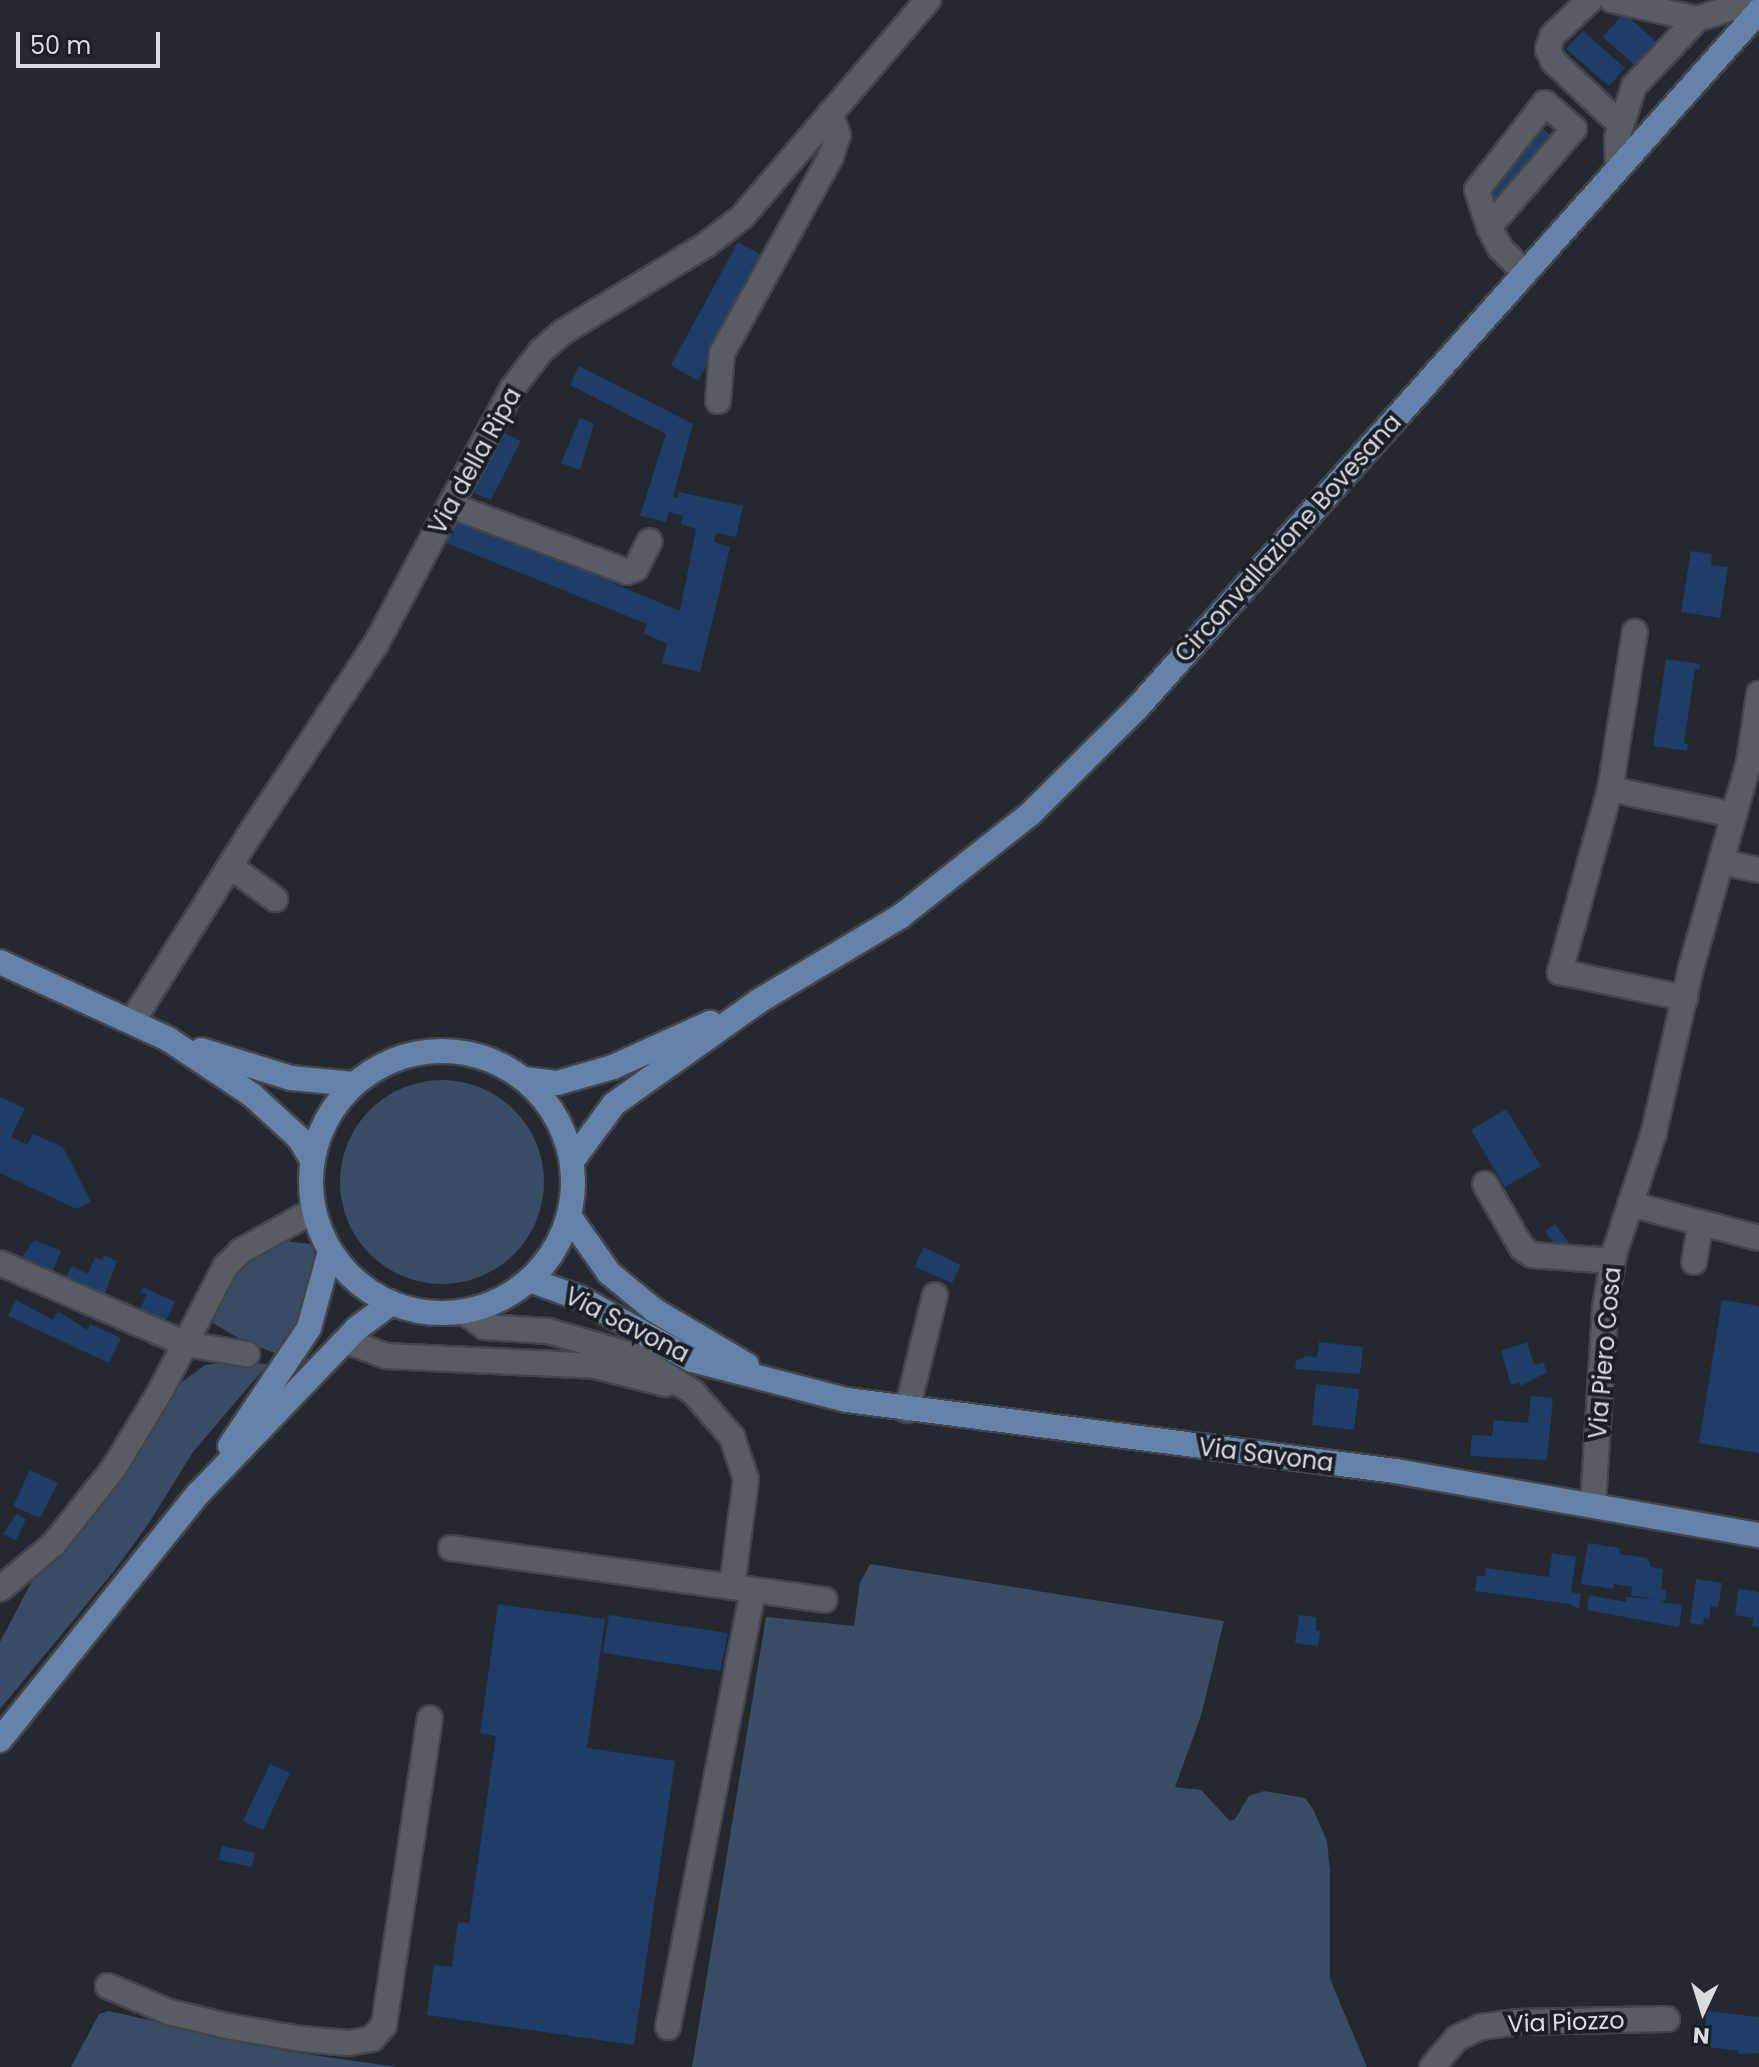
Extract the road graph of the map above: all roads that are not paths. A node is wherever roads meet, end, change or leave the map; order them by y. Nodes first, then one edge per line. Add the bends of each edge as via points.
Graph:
1 (928, 0) edge
2 (1590, 0) edge
3 (1612, 0) edge
4 (1756, 0) edge
5 (1759, 11) edge
6 (1697, 19) junction
7 (830, 113) junction
8 (1621, 125) junction
9 (1618, 167) junction
10 (1489, 227) junction
11 (1525, 273) junction
12 (718, 401) dead end
13 (450, 505) junction
14 (650, 541) dead end
15 (1635, 632) dead end
16 (1759, 694) edge
17 (1610, 789) junction
18 (1734, 815) junction
19 (1721, 862) junction
20 (230, 866) junction
21 (1759, 870) edge
22 (275, 899) dead end
23 (0, 962) edge
24 (1685, 998) junction
25 (759, 1001) junction
26 (133, 1020) junction
27 (168, 1039) junction
28 (524, 1079) junction
29 (354, 1084) junction
30 (312, 1160) junction
31 (572, 1161) junction
32 (1485, 1184) dead end
33 (1630, 1204) junction
34 (313, 1211) junction
35 (569, 1216) junction
36 (1701, 1223) junction
37 (1759, 1238) edge
38 (330, 1251) junction
39 (1613, 1261) junction
40 (1694, 1262) dead end
41 (0, 1263) edge
42 (529, 1280) junction
43 (935, 1295) dead end
44 (391, 1303) junction
45 (463, 1311) junction
46 (346, 1341) junction
47 (185, 1344) junction
48 (247, 1354) dead end
49 (773, 1381) junction
50 (693, 1392) junction
51 (273, 1401) junction
52 (907, 1410) junction
53 (1593, 1505) junction
54 (1759, 1535) edge
55 (451, 1548) dead end
56 (0, 1589) edge
57 (743, 1589) junction
58 (824, 1600) dead end
59 (430, 1718) dead end
60 (0, 1740) edge
61 (108, 1986) dead end
62 (1667, 2019) dead end
63 (668, 2027) dead end
64 (1432, 2067) edge

1 - 7 street, Via della Ripa
2 - 8 street via 1552,36 1548,49 1553,61
3 - 6 street
4 - 6 street
5 - 9 main road, Circonvallazione Bovesana
6 - 8 street via 1634,86
7 - 12 street via 838,135 831,156 722,353
7 - 13 street, Via della Ripa via 742,217 541,351 512,389
8 - 9 street
9 - 11 main road, Circonvallazione Bovesana
10 - 10 street via 1574,129 1545,103 1477,190
10 - 11 street via 1500,248
11 - 25 main road, Circonvallazione Bovesana via 1138,707 1030,814 901,916
13 - 14 street via 627,572 636,568
13 - 20 street, Via della Ripa via 376,644
15 - 17 street
16 - 18 street, Via Piero Cosa
17 - 18 street
17 - 24 street via 1560,972
18 - 19 street, Via Piero Cosa
19 - 21 street
19 - 24 street, Via Piero Cosa
20 - 22 street
20 - 26 street, Via della Ripa
23 - 26 main road
24 - 33 street, Via Piero Cosa via 1654,1132
25 - 28 main road, Circonvallazione Bovesana via 613,1067 557,1083
25 - 31 main road, Circonvallazione Bovesana via 614,1104
26 - 27 main road
27 - 29 main road via 291,1078
27 - 30 main road via 252,1095 299,1138
28 - 29 main road via 463,1052 429,1051 396,1058
28 - 31 main road via 563,1130
29 - 30 main road via 334,1106
30 - 34 main road
31 - 35 main road
32 - 39 street via 1522,1248 1532,1255
33 - 36 street
33 - 39 street, Via Piero Cosa
34 - 38 main road
34 - 47 street via 241,1251 225,1267
35 - 42 main road via 546,1262
35 - 49 main road, Via Savona via 609,1273 654,1310
36 - 37 street
36 - 40 street
38 - 44 main road via 357,1282
38 - 51 main road via 309,1328
39 - 53 street, Via Piero Cosa via 1605,1307
41 - 47 street
42 - 45 main road via 498,1300
42 - 49 main road, Via Savona via 580,1298 692,1360
43 - 52 street
44 - 45 main road via 426,1312
44 - 46 main road
45 - 50 street via 485,1327 548,1331 638,1357
46 - 50 street via 386,1356 595,1366
46 - 51 main road
47 - 48 street
47 - 56 street via 114,1468 54,1544
49 - 52 main road, Via Savona
50 - 57 street via 732,1437 746,1479
51 - 60 main road
52 - 53 main road, Via Savona via 1395,1471
53 - 54 main road, Via Savona
55 - 57 street
57 - 58 street
57 - 63 street
59 - 61 street via 384,2025 372,2039 302,2039 232,2027 169,2012
62 - 64 street, Via Piozzo via 1481,2027 1457,2038

